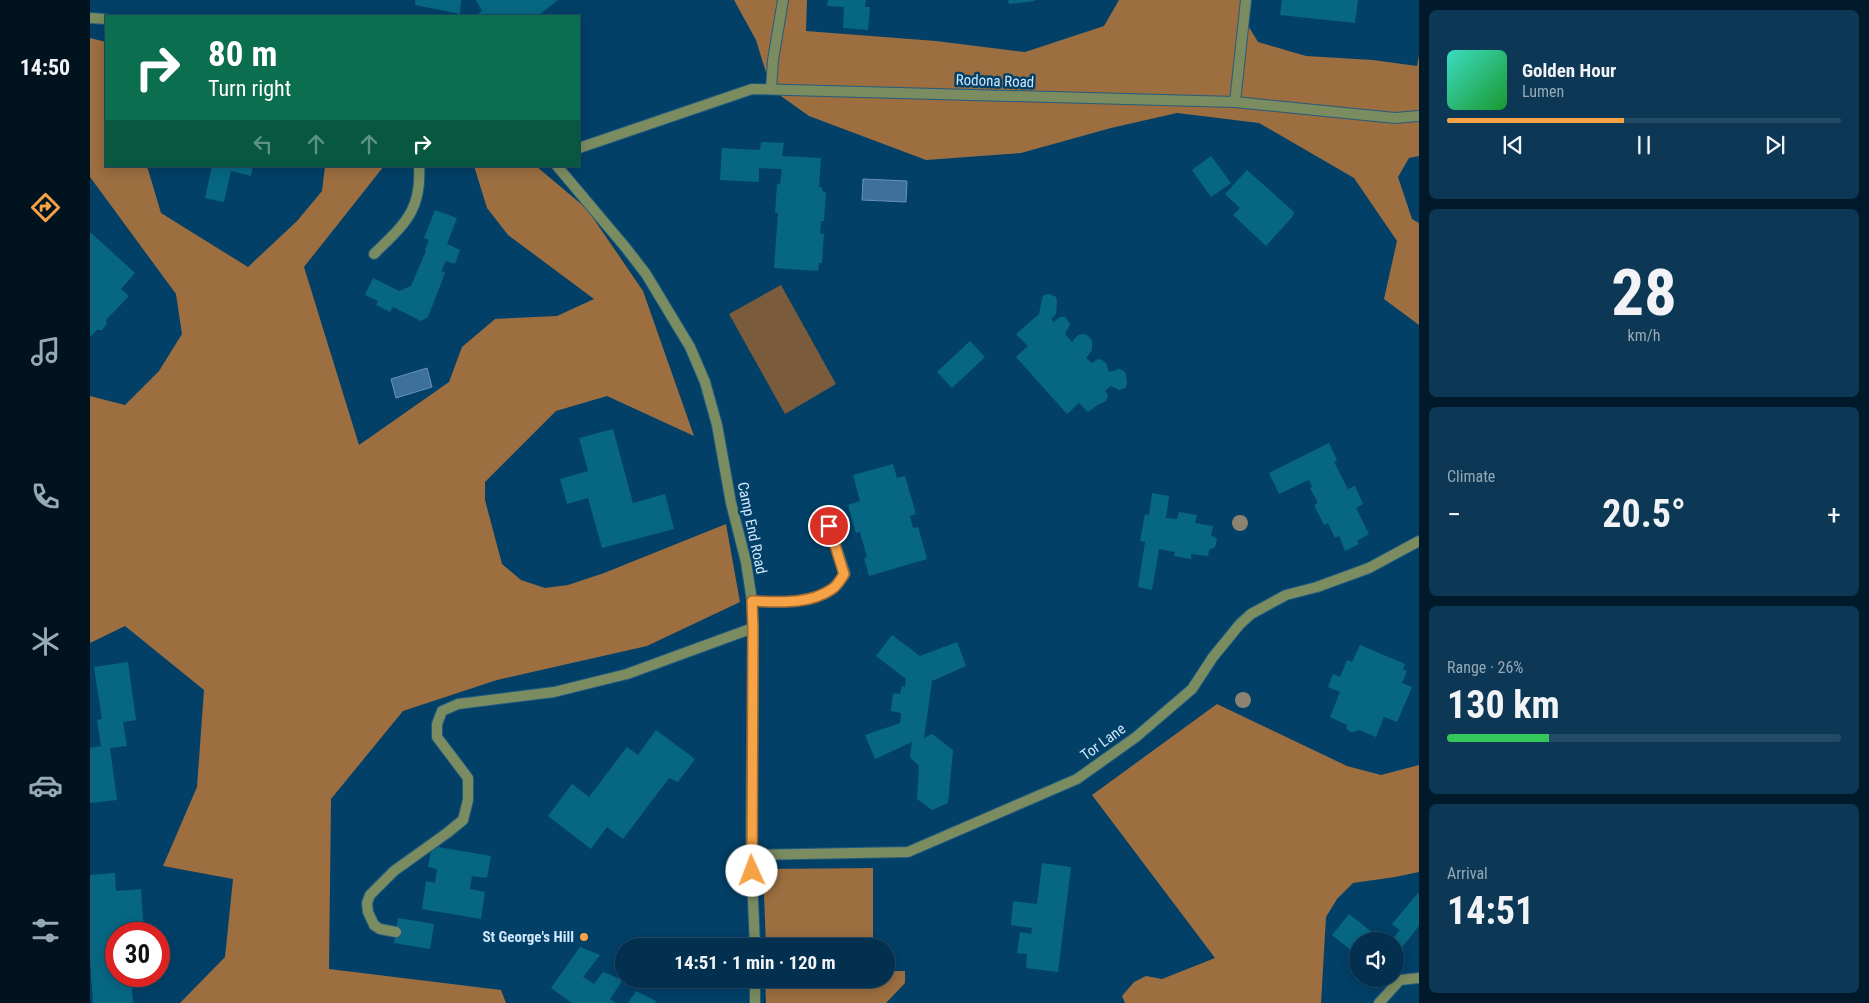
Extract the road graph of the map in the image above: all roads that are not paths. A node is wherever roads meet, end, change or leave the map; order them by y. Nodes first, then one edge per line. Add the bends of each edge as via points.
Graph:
1 (783, 0) edge
2 (1246, 0) edge
3 (90, 18) edge
4 (105, 19) edge
5 (771, 89) junction
6 (1235, 102) junction
7 (1419, 116) edge
8 (580, 148) edge
9 (419, 167) edge
10 (557, 167) edge
11 (374, 254) dead end
12 (829, 526) dead end
13 (1419, 541) edge
14 (752, 601) junction
15 (753, 628) junction
16 (751, 855) junction
17 (396, 932) dead end
18 (755, 938) edge
19 (1419, 978) edge
20 (755, 988) edge
21 (756, 1003) edge
22 (1379, 1003) edge

1 - 5 street
2 - 6 street
3 - 4 street
5 - 6 street, Rodona Road
5 - 8 street, Rodona Road via 752,89
6 - 7 street, Rodona Road via 1395,118
9 - 11 street via 415,206 405,224
10 - 14 street, Camp End Road via 646,274 706,382
12 - 14 street via 844,574 833,588 814,598 790,602
13 - 16 street, Tor Lane via 1369,568 1286,595 1250,614 1213,657 1192,689 1136,738 1077,779 908,852
14 - 15 street, Camp End Road
15 - 16 street, Camp End Road
15 - 17 street via 627,674 554,692 458,704 442,712 436,737 468,778 468,800 463,820 394,871 370,895 368,912 374,925
16 - 18 street, Camp End Road
19 - 22 street via 1400,980
20 - 21 street

